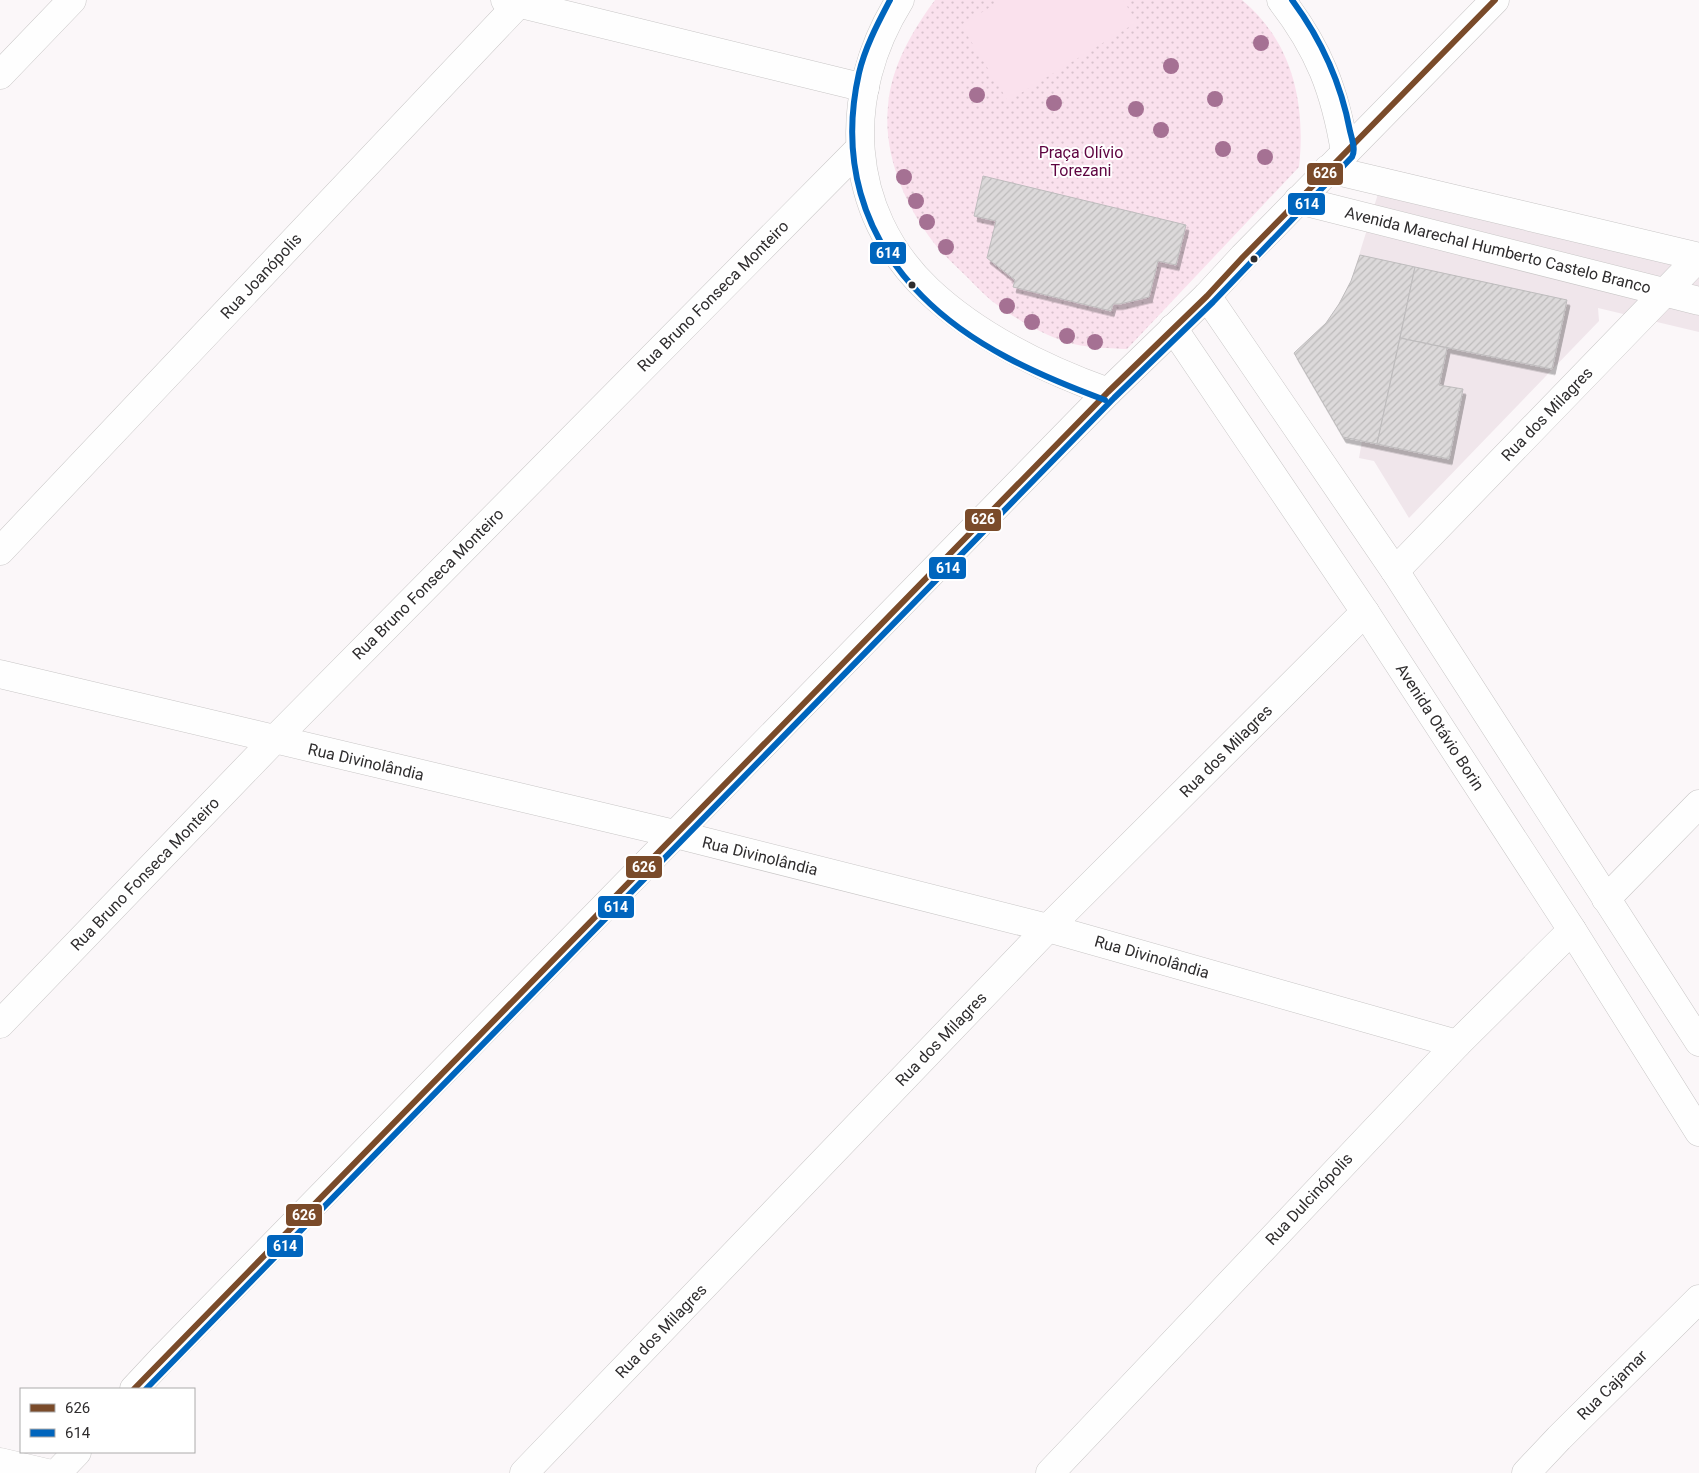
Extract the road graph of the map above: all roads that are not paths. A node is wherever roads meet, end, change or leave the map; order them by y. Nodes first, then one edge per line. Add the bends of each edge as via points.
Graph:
1 (72, 0) edge
2 (900, 0) edge
3 (1281, 0) edge
4 (1494, 0) edge
5 (515, 1) edge
6 (0, 75) edge
7 (865, 88) junction
8 (860, 148) junction
9 (1336, 161) junction
10 (1298, 200) junction
11 (1699, 257) edge
12 (1665, 293) junction
13 (1207, 296) junction
14 (1699, 301) edge
15 (1173, 328) junction
16 (1108, 392) junction
17 (0, 551) edge
18 (1395, 572) junction
19 (1365, 612) junction
20 (0, 674) edge
21 (274, 740) junction
22 (1699, 804) edge
23 (675, 834) junction
24 (1606, 899) junction
25 (1048, 928) junction
26 (1572, 930) junction
27 (0, 1024) edge
28 (1699, 1042) edge
29 (1457, 1044) junction
30 (1699, 1132) edge
31 (1699, 1299) edge
32 (135, 1388) edge
33 (1559, 1438) junction
34 (76, 1453) edge
35 (0, 1462) edge
36 (47, 1473) edge
37 (57, 1473) edge
38 (524, 1473) edge
39 (1050, 1473) edge
40 (1526, 1473) edge
41 (1552, 1473) edge

1 - 6 street
2 - 7 street via 876,46
3 - 9 street via 1301,27 1321,64 1336,105
4 - 9 street
5 - 7 street
5 - 17 street, Rua Joanópolis
7 - 8 street
8 - 16 street via 864,175 881,226 910,272 929,291 1003,344 1070,378
8 - 21 street, Rua Bruno Fonseca Monteiro
9 - 10 street
9 - 11 street
10 - 12 street, Avenida Marechal Humberto Castelo Branco
10 - 13 street
11 - 12 street, Rua dos Milagres
12 - 14 street, Avenida Marechal Humberto Castelo Branco
12 - 18 street, Rua dos Milagres
13 - 15 street
13 - 18 street
15 - 16 street
15 - 19 street, Avenida Otávio Borin
16 - 23 street
18 - 24 street
19 - 25 street, Rua dos Milagres
19 - 26 street, Avenida Otávio Borin
20 - 21 street, Rua Divinolândia
21 - 23 street, Rua Divinolândia
21 - 27 street, Rua Bruno Fonseca Monteiro
22 - 24 street
23 - 25 street, Rua Divinolândia
23 - 32 street
24 - 28 street
25 - 29 street, Rua Divinolândia
25 - 38 street, Rua dos Milagres
26 - 29 street, Rua Dulcinópolis
26 - 30 street, Avenida Otávio Borin
29 - 39 street, Rua Dulcinópolis
31 - 33 street, Rua Cajamar
33 - 40 street, Rua Cajamar
33 - 41 street
34 - 37 street
35 - 36 street

